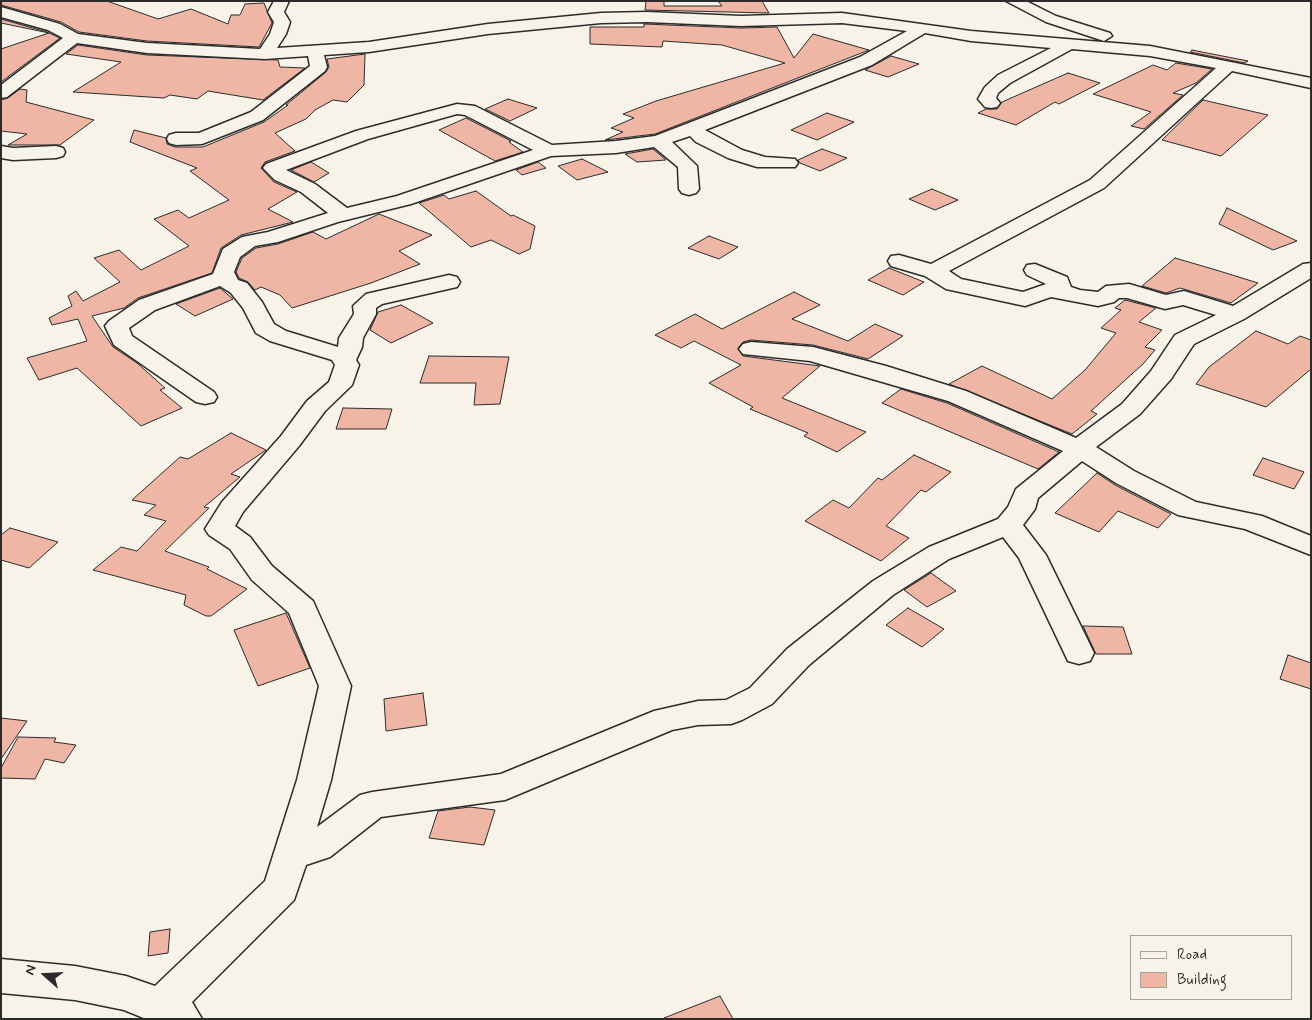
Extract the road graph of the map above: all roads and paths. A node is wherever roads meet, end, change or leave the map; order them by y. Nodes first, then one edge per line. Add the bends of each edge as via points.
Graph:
1 (282, 1) edge
2 (1013, 1) edge
3 (810, 4) dead end
4 (736, 5) dead end
5 (855, 5) dead end
6 (2, 13) edge
7 (842, 18) junction
8 (741, 21) junction
9 (921, 29) junction
10 (970, 36) junction
11 (74, 38) junction
12 (1070, 44) junction
13 (315, 51) junction
14 (1150, 52) junction
15 (264, 54) junction
16 (1229, 65) junction
17 (1026, 68) junction
18 (1, 73) edge
19 (24, 74) junction
20 (1311, 83) edge
21 (1, 93) edge
22 (991, 103) dead end
23 (693, 128) junction
24 (176, 140) dead end
25 (658, 141) junction
26 (549, 150) junction
27 (1, 152) edge
28 (56, 152) dead end
29 (788, 162) dead end
30 (689, 189) dead end
31 (344, 215) junction
32 (899, 261) dead end
33 (1311, 269) edge
34 (1035, 270) dead end
35 (933, 271) junction
36 (226, 277) junction
37 (449, 282) dead end
38 (1060, 290) junction
39 (1236, 314) junction
40 (751, 349) dead end
41 (344, 360) junction
42 (205, 397) dead end
43 (1079, 448) junction
44 (1008, 525) junction
45 (1311, 546) edge
46 (1080, 653) dead end
47 (291, 855) junction
48 (1, 976) edge
49 (172, 1012) edge

1 - 15 street via 276,12 282,22 278,34
2 - 14 street via 1051,19
3 - 7 street
4 - 8 street via 735,14
5 - 7 street via 842,13
6 - 11 street via 54,27
7 - 8 street
7 - 9 street
8 - 13 street via 601,18
9 - 10 street
9 - 23 street via 866,61
10 - 12 street
10 - 17 street via 1000,57
11 - 15 street
11 - 19 street
12 - 14 street
12 - 17 street
13 - 15 street
13 - 24 street via 319,67 257,116 202,138
14 - 16 street
16 - 20 street
16 - 35 street via 1097,184
17 - 22 street via 1004,79 991,91 987,99
18 - 19 street
19 - 21 street
23 - 25 street
23 - 29 street via 703,138 735,154 764,162
25 - 26 street via 616,147
25 - 30 street via 687,166
26 - 31 street via 404,200
26 - 31 street via 469,110 457,109 362,135 273,168 308,188
27 - 28 street
31 - 36 street via 248,242 231,254 223,272
32 - 35 street
33 - 39 street
34 - 38 street via 1059,282
35 - 38 street via 954,284 1025,299 1048,290
36 - 41 street via 229,284 238,288 254,307 264,328 278,336 340,355
36 - 42 street via 147,305 117,326 122,340
37 - 41 street via 374,298 364,306 365,314 351,338
38 - 39 street via 1098,299 1106,298 1114,291 1130,291 1165,302 1184,298
39 - 43 street via 1183,340 1162,374 1131,409
40 - 43 street via 813,354 877,371 957,396
41 - 47 street via 347,364 340,385 316,406 232,508 219,529 240,543 262,572 302,608 335,686 314,780
43 - 44 street via 1026,495 1021,509
43 - 45 street via 1125,477 1188,509 1252,522
44 - 46 street via 1032,555
44 - 47 street via 939,552 883,588 798,657 761,696 731,712 666,718 505,787 372,805 317,847
47 - 49 street via 281,889
48 - 49 street via 75,983 126,993

